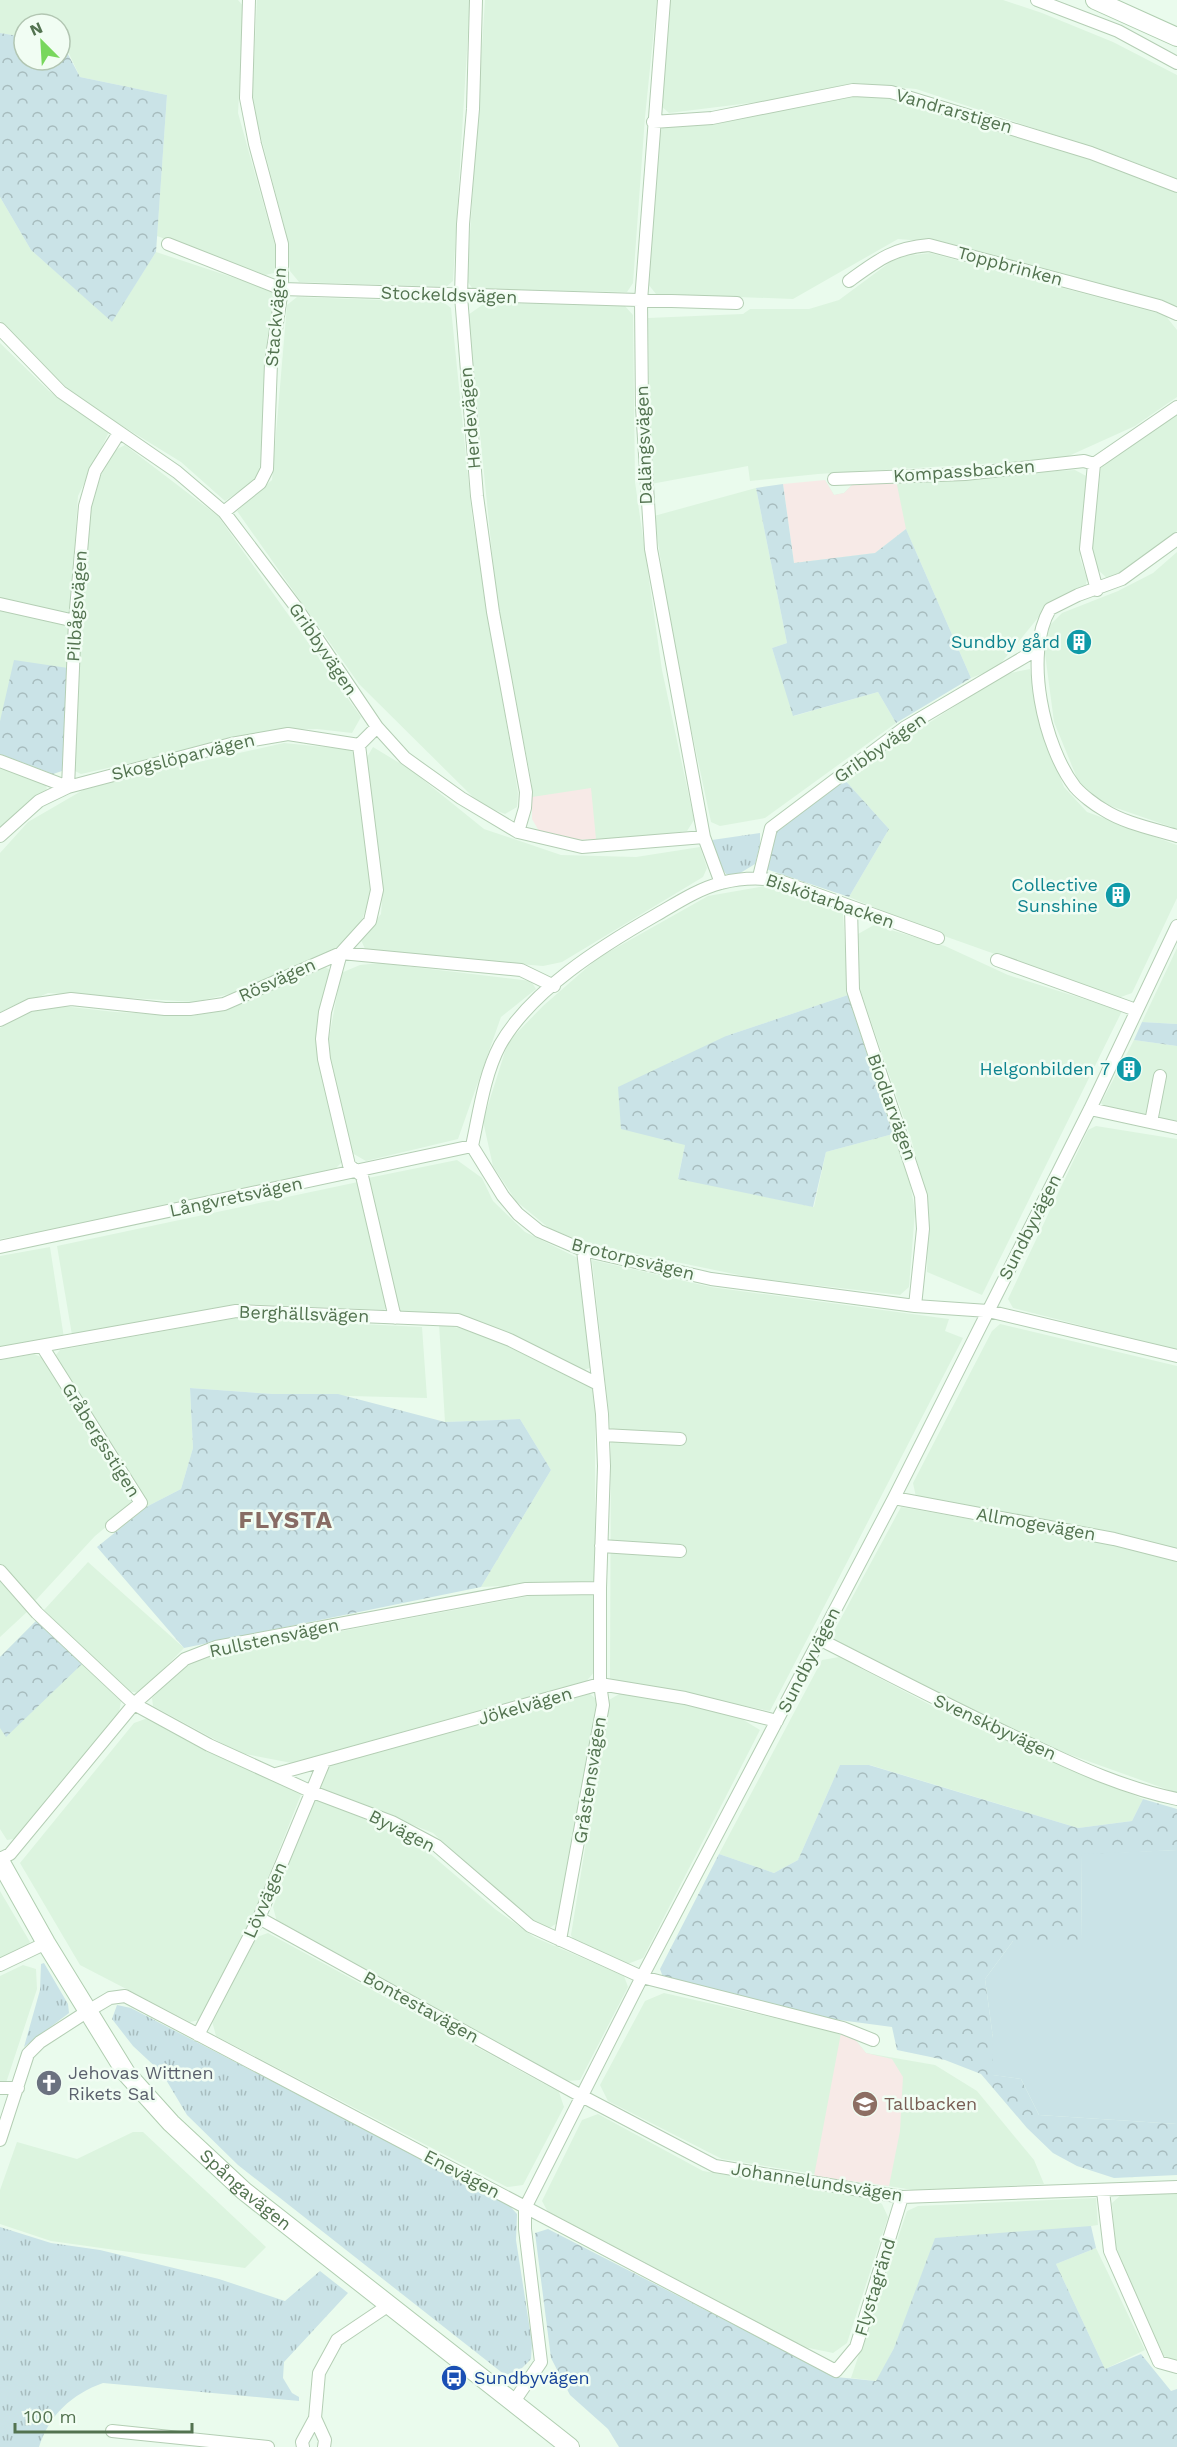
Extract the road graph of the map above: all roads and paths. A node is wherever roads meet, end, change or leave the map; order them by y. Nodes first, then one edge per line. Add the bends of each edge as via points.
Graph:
1 (249, 0) edge
2 (476, 0) edge
3 (664, 0) edge
4 (1037, 0) edge
5 (1095, 0) edge
6 (1177, 37) edge
7 (1177, 63) edge
8 (653, 122) junction
9 (1177, 186) edge
10 (168, 244) dead end
11 (849, 281) dead end
12 (282, 289) junction
13 (461, 296) junction
14 (640, 301) junction
15 (737, 303) dead end
16 (1177, 314) edge
17 (0, 329) edge
18 (1177, 407) edge
19 (119, 433) junction
20 (1094, 464) junction
21 (834, 479) dead end
22 (224, 512) junction
23 (1177, 539) edge
24 (1097, 590) junction
25 (0, 604) edge
26 (75, 621) junction
27 (1036, 650) junction
28 (377, 728) junction
29 (359, 745) junction
30 (0, 761) edge
31 (68, 787) junction
32 (518, 832) junction
33 (1177, 836) edge
34 (0, 837) edge
35 (704, 837) junction
36 (759, 877) junction
37 (721, 883) junction
38 (851, 908) junction
39 (1177, 926) edge
40 (938, 938) dead end
41 (341, 952) junction
42 (997, 960) dead end
43 (554, 986) junction
44 (1136, 1010) junction
45 (0, 1020) edge
46 (1160, 1076) dead end
47 (1090, 1109) junction
48 (1151, 1122) junction
49 (1177, 1128) edge
50 (472, 1146) junction
51 (356, 1171) junction
52 (0, 1248) edge
53 (583, 1250) junction
54 (915, 1306) junction
55 (988, 1311) junction
56 (395, 1318) junction
57 (42, 1346) junction
58 (0, 1353) edge
59 (1177, 1356) edge
60 (598, 1384) junction
61 (603, 1435) junction
62 (680, 1439) dead end
63 (894, 1498) junction
64 (112, 1526) dead end
65 (602, 1546) junction
66 (680, 1551) dead end
67 (1177, 1555) edge
68 (0, 1571) edge
69 (600, 1588) junction
70 (819, 1639) junction
71 (600, 1684) junction
72 (134, 1704) junction
73 (777, 1721) junction
74 (324, 1762) junction
75 (276, 1774) junction
76 (310, 1791) junction
77 (1177, 1799) edge
78 (0, 1860) edge
79 (259, 1918) junction
80 (561, 1940) junction
81 (46, 1943) junction
82 (0, 1965) edge
83 (642, 1977) junction
84 (87, 2011) junction
85 (198, 2035) junction
86 (873, 2040) dead end
87 (0, 2088) edge
88 (18, 2088) junction
89 (583, 2096) junction
90 (0, 2139) edge
91 (1177, 2187) edge
92 (1103, 2191) junction
93 (902, 2197) junction
94 (525, 2208) junction
95 (389, 2305) junction
96 (1177, 2367) edge
97 (836, 2371) joint
98 (513, 2403) junction
99 (315, 2418) junction
100 (112, 2431) dead end
101 (220, 2445) edge
102 (268, 2447) edge
103 (303, 2447) edge
104 (324, 2447) edge
105 (570, 2447) edge

1 - 12 street, Stackvägen via 246,98 282,244
2 - 13 street, Herdevägen
3 - 8 street, Dalängsvägen
4 - 7 street via 1118,31
5 - 6 street
8 - 9 street, Vandrarstigen via 712,118 853,90 891,92 1091,153
8 - 14 street, Dalängsvägen
10 - 12 street, Stockeldsvägen
11 - 16 street, Toppbrinken via 875,261 904,247 929,245
12 - 13 street, Stockeldsvägen
12 - 22 street, Stackvägen via 271,363 267,469 260,483
13 - 14 street, Stockeldsvägen
13 - 32 street, Herdevägen via 477,496 493,612 526,792
14 - 15 street, Stockeldsvägen
14 - 35 street, Dalängsvägen via 648,525
17 - 19 street, Gribbyvägen via 61,392
18 - 20 street
19 - 22 street, Gribbyvägen via 177,472
19 - 26 street, Pilbågsvägen via 95,471 85,506
20 - 21 street, Kompassbacken via 1084,461 965,474
20 - 24 street via 1086,549
22 - 28 street, Gribbyvägen via 296,607
23 - 24 street via 1122,579
24 - 27 street via 1050,609
25 - 26 street
26 - 31 street, Pilbågsvägen
27 - 33 street via 1039,693 1054,746 1076,787 1105,811
27 - 36 street, Gribbyvägen via 904,728 771,828
28 - 29 street
28 - 32 street, Gribbyvägen via 405,758
29 - 31 street, Skogslöparvägen via 288,734 231,744
29 - 41 street via 377,890 370,921
30 - 31 street
31 - 34 street, Skogslöparvägen via 39,801
32 - 35 street, Gribbyvägen via 582,847
35 - 37 street, Dalängsvägen
36 - 37 street, Biskötarbacken
36 - 38 street, Biskötarbacken via 780,880
37 - 43 street via 689,896 594,951
38 - 40 street, Biskötarbacken
38 - 54 street, Biodlarvägen via 853,990 921,1196 923,1229
39 - 44 street, Sundbyvägen
41 - 43 street, Rösvägen via 521,970
41 - 45 street, Rösvägen via 224,1004 190,1010 71,999 30,1005
41 - 51 street via 322,1039 349,1165
42 - 44 street
43 - 50 street via 529,1008 500,1046 483,1094
44 - 47 street, Sundbyvägen
46 - 48 street
47 - 48 street
47 - 55 street, Sundbyvägen
48 - 49 street
50 - 51 street, Långvretsvägen
50 - 53 street, Brotorpsvägen via 518,1214 538,1231
51 - 52 street, Långvretsvägen
51 - 56 street via 362,1176
53 - 54 street, Brotorpsvägen via 711,1279
53 - 60 street, Gråstensvägen
54 - 55 street, Brotorpsvägen
55 - 59 street, Brotorpsvägen
55 - 63 street, Sundbyvägen
56 - 57 street, Berghällsvägen via 236,1311
56 - 60 street, Berghällsvägen via 458,1320 510,1340
57 - 58 street, Berghällsvägen
57 - 64 street, Gråbergsstigen via 141,1503
60 - 61 street, Gråstensvägen
61 - 62 street
61 - 65 street, Gråstensvägen
63 - 67 street, Allmogevägen via 1114,1539
63 - 70 street, Sundbyvägen
65 - 66 street
65 - 69 street, Gråstensvägen
68 - 72 street, Byvägen via 37,1613
69 - 71 street, Gråstensvägen
69 - 72 street, Rullstensvägen via 526,1590 216,1647 185,1659
70 - 73 street, Sundbyvägen
70 - 77 street, Svenskbyvägen via 957,1711 1070,1763
71 - 73 street, Jökelvägen via 738,1709
71 - 74 street, Jökelvägen
71 - 80 street, Gråstensvägen via 601,1715
72 - 75 street, Byvägen via 209,1745
72 - 78 street, Rullstensvägen via 10,1854
73 - 83 street, Sundbyvägen
74 - 75 street, Jökelvägen
74 - 76 street, Lövvägen
75 - 76 street, Byvägen
76 - 79 street, Lövvägen
76 - 80 street, Byvägen via 392,1822 437,1846 530,1926
78 - 81 street, Spångavägen
79 - 85 street, Lövvägen
79 - 89 street, Bontestavägen
80 - 83 street, Byvägen
81 - 82 street
81 - 84 street, Spångavägen
83 - 86 street, Byvägen via 843,2028
83 - 89 street, Sundbyvägen
84 - 85 street, Enevägen via 110,1998 125,1996
84 - 88 street, Enevägen via 28,2054
84 - 95 street, Spångavägen via 126,2073 171,2123 244,2191
85 - 94 street, Enevägen
87 - 88 street
88 - 90 street, Enevägen
89 - 93 street, Johannelundsvägen via 715,2166
89 - 94 street, Sundbyvägen
91 - 92 street, Johannelundsvägen
92 - 93 street, Johannelundsvägen
92 - 96 street via 1110,2251 1159,2362
93 - 97 street, Flystagränd via 856,2347
94 - 97 street, Enevägen
94 - 98 street, Sundbyvägen via 541,2362
95 - 98 street, Spångavägen
95 - 99 street via 337,2340 318,2373
98 - 105 street, Spångavägen
99 - 103 street
99 - 104 street via 325,2440
100 - 101 street
101 - 102 street

